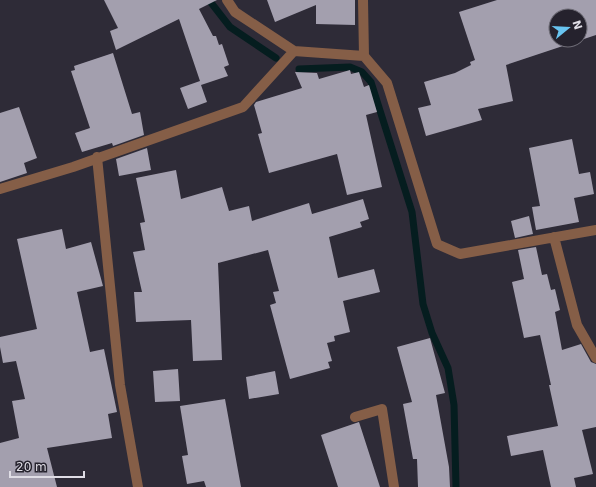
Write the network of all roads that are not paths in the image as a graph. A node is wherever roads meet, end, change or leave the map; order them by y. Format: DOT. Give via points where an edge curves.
graph roads {
  1 [pos="227,0"];
  2 [pos="363,0"];
  3 [pos="294,51"];
  4 [pos="364,56"];
  5 [pos="97,157"];
  6 [pos="0,189"];
  7 [pos="596,230"];
  8 [pos="554,237"];
  9 [pos="596,358"];
  10 [pos="355,417"];
  11 [pos="138,487"];
  12 [pos="394,487"];
  1 -- 3 [label="street" via="235,12"];
  2 -- 4 [label="street"];
  3 -- 4 [label="street"];
  3 -- 5 [label="street" via="243,107"];
  4 -- 8 [label="street" via="387,83 437,244 460,254"];
  5 -- 6 [label="street"];
  5 -- 11 [label="street" via="120,385"];
  7 -- 8 [label="street"];
  8 -- 9 [label="street" via="577,325"];
  10 -- 12 [label="street" via="382,409"];
}
